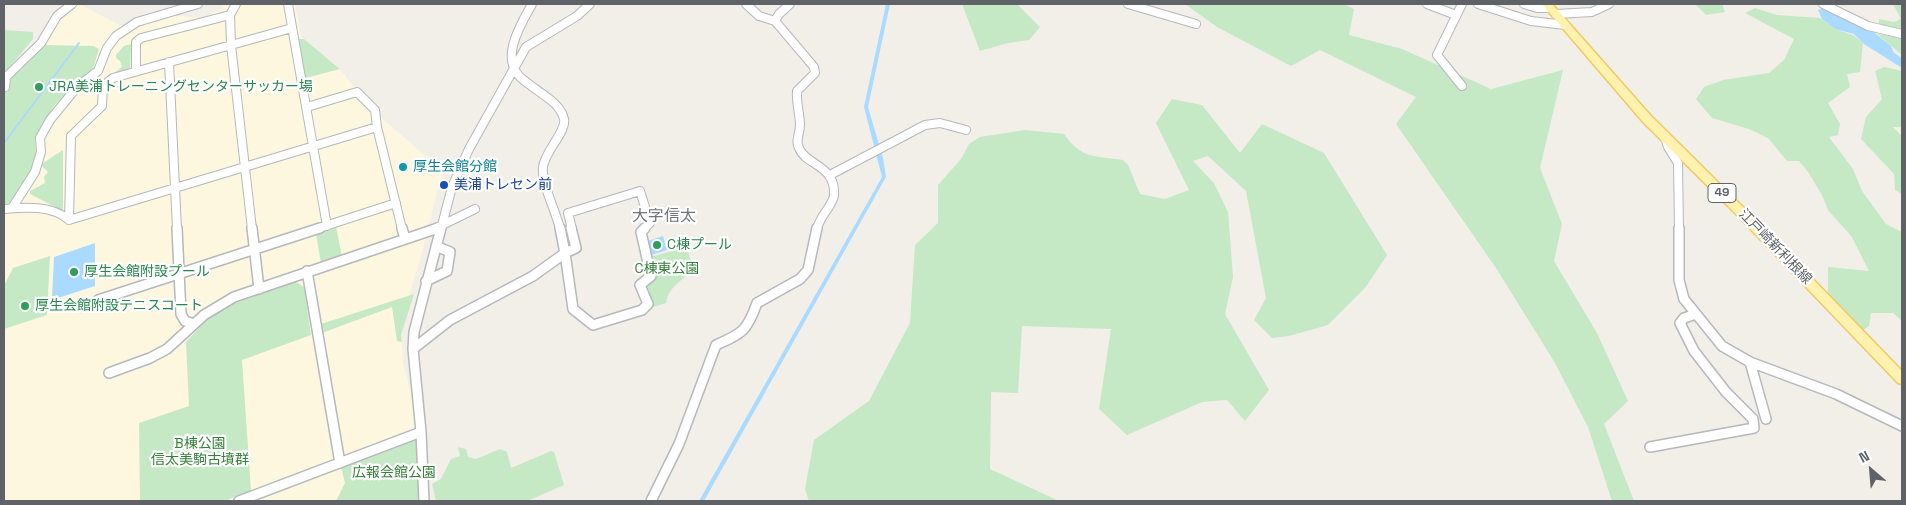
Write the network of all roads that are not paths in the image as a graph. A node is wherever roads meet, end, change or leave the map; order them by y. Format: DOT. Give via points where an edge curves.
graph roads {
  1 [pos="72,4"];
  2 [pos="198,4"];
  3 [pos="236,4"];
  4 [pos="288,4"];
  5 [pos="532,4"];
  6 [pos="590,4"];
  7 [pos="746,4"];
  8 [pos="790,4"];
  9 [pos="1128,4"];
  10 [pos="1427,4"];
  11 [pos="1462,4"];
  12 [pos="1478,4"];
  13 [pos="1524,4"];
  14 [pos="1609,4"];
  15 [pos="1823,4"];
  16 [pos="1549,7"];
  17 [pos="230,15"];
  18 [pos="1456,15"];
  19 [pos="775,21"];
  20 [pos="1196,24"];
  21 [pos="1565,25"];
  22 [pos="292,28"];
  23 [pos="1902,34"];
  24 [pos="231,45"];
  25 [pos="169,62"];
  26 [pos="513,69"];
  27 [pos="136,71"];
  28 [pos="1462,86"];
  29 [pos="5,87"];
  30 [pos="307,107"];
  31 [pos="377,127"];
  32 [pos="966,130"];
  33 [pos="1665,137"];
  34 [pos="313,146"];
  35 [pos="246,167"];
  36 [pos="830,175"];
  37 [pos="176,188"];
  38 [pos="396,203"];
  39 [pos="8,208"];
  40 [pos="554,208"];
  41 [pos="475,209"];
  42 [pos="568,213"];
  43 [pos="69,220"];
  44 [pos="327,226"];
  45 [pos="440,227"];
  46 [pos="405,239"];
  47 [pos="436,246"];
  48 [pos="255,250"];
  49 [pos="565,253"];
  50 [pos="307,271"];
  51 [pos="180,273"];
  52 [pos="426,281"];
  53 [pos="259,289"];
  54 [pos="98,300"];
  55 [pos="1696,314"];
  56 [pos="194,324"];
  57 [pos="413,349"];
  58 [pos="1750,362"];
  59 [pos="109,372"];
  60 [pos="1902,380"];
  61 [pos="1766,419"];
  62 [pos="1902,426"];
  63 [pos="421,432"];
  64 [pos="1650,447"];
  65 [pos="340,463"];
  66 [pos="239,501"];
  67 [pos="424,501"];
  68 [pos="651,501"];
  1 -- 29 [label="street" via="59,13 40,44 6,77"];
  2 -- 39 [label="street" via="137,22 116,36 107,48 98,71 77,87 50,120 40,138 41,152 35,172"];
  3 -- 17 [label="street"];
  4 -- 22 [label="street"];
  5 -- 26 [label="street" via="520,27 510,60"];
  6 -- 26 [label="street" via="577,16 534,41"];
  7 -- 19 [label="street" via="760,16"];
  8 -- 19 [label="street"];
  9 -- 20 [label="street"];
  10 -- 18 [label="street"];
  11 -- 18 [label="street"];
  12 -- 21 [label="street" via="1533,23"];
  13 -- 16 [label="street"];
  14 -- 16 [label="street" via="1592,12"];
  15 -- 23 [label="street" via="1868,26"];
  16 -- 21 [label="main road, 江戸崎新利根線 / 49"];
  17 -- 24 [label="street"];
  17 -- 27 [label="street" via="141,38 136,42"];
  18 -- 28 [label="street" via="1438,55"];
  19 -- 36 [label="street" via="814,66 815,73 797,91 800,125 797,140 799,150"];
  21 -- 33 [label="main road, 江戸崎新利根線 / 49"];
  22 -- 24 [label="street"];
  22 -- 30 [label="street"];
  24 -- 25 [label="street"];
  24 -- 35 [label="street"];
  25 -- 27 [label="street"];
  25 -- 37 [label="street"];
  26 -- 40 [label="street" via="561,109 565,120 547,151 543,170"];
  26 -- 45 [label="street" via="459,169"];
  27 -- 43 [label="street" via="113,78 103,86 102,106 71,136"];
  30 -- 31 [label="street" via="357,92 375,110"];
  30 -- 34 [label="street"];
  31 -- 34 [label="street"];
  31 -- 38 [label="street"];
  32 -- 36 [label="street" via="940,123 924,125"];
  33 -- 55 [label="street" via="1678,163 1679,280 1684,299"];
  33 -- 60 [label="main road, 江戸崎新利根線 / 49"];
  34 -- 35 [label="street"];
  34 -- 44 [label="street"];
  35 -- 37 [label="street"];
  35 -- 48 [label="street"];
  36 -- 68 [label="street" via="834,195 819,219 808,270 800,280 757,303 749,325 736,336 716,345 675,451"];
  37 -- 43 [label="street"];
  37 -- 51 [label="street"];
  38 -- 44 [label="street"];
  38 -- 46 [label="street"];
  39 -- 43 [label="street" via="33,208 65,215"];
  40 -- 42 [label="street" via="562,207"];
  40 -- 49 [label="street"];
  41 -- 45 [label="street"];
  42 -- 49 [label="street" via="576,248"];
  42 -- 49 [label="street" via="640,191 650,223 641,232 651,276 640,285 648,304 642,310 593,325 573,309"];
  44 -- 48 [label="street"];
  45 -- 46 [label="street"];
  45 -- 47 [label="street"];
  46 -- 50 [label="street"];
  47 -- 52 [label="street"];
  47 -- 52 [label="street" via="450,252 447,271"];
  48 -- 51 [label="street"];
  48 -- 53 [label="street"];
  49 -- 57 [label="street" via="533,276 450,320"];
  50 -- 53 [label="street"];
  50 -- 65 [label="street"];
  51 -- 54 [label="street"];
  51 -- 56 [label="street" via="181,314 185,321"];
  52 -- 57 [label="street"];
  53 -- 56 [label="street" via="220,304"];
  55 -- 58 [label="street" via="1722,346"];
  55 -- 64 [label="street" via="1680,323 1694,352 1752,420 1754,428"];
  56 -- 59 [label="street" via="167,349"];
  57 -- 63 [label="street"];
  58 -- 61 [label="street"];
  58 -- 62 [label="street" via="1836,394"];
  63 -- 65 [label="street"];
  63 -- 67 [label="street"];
  65 -- 66 [label="street"];
}
